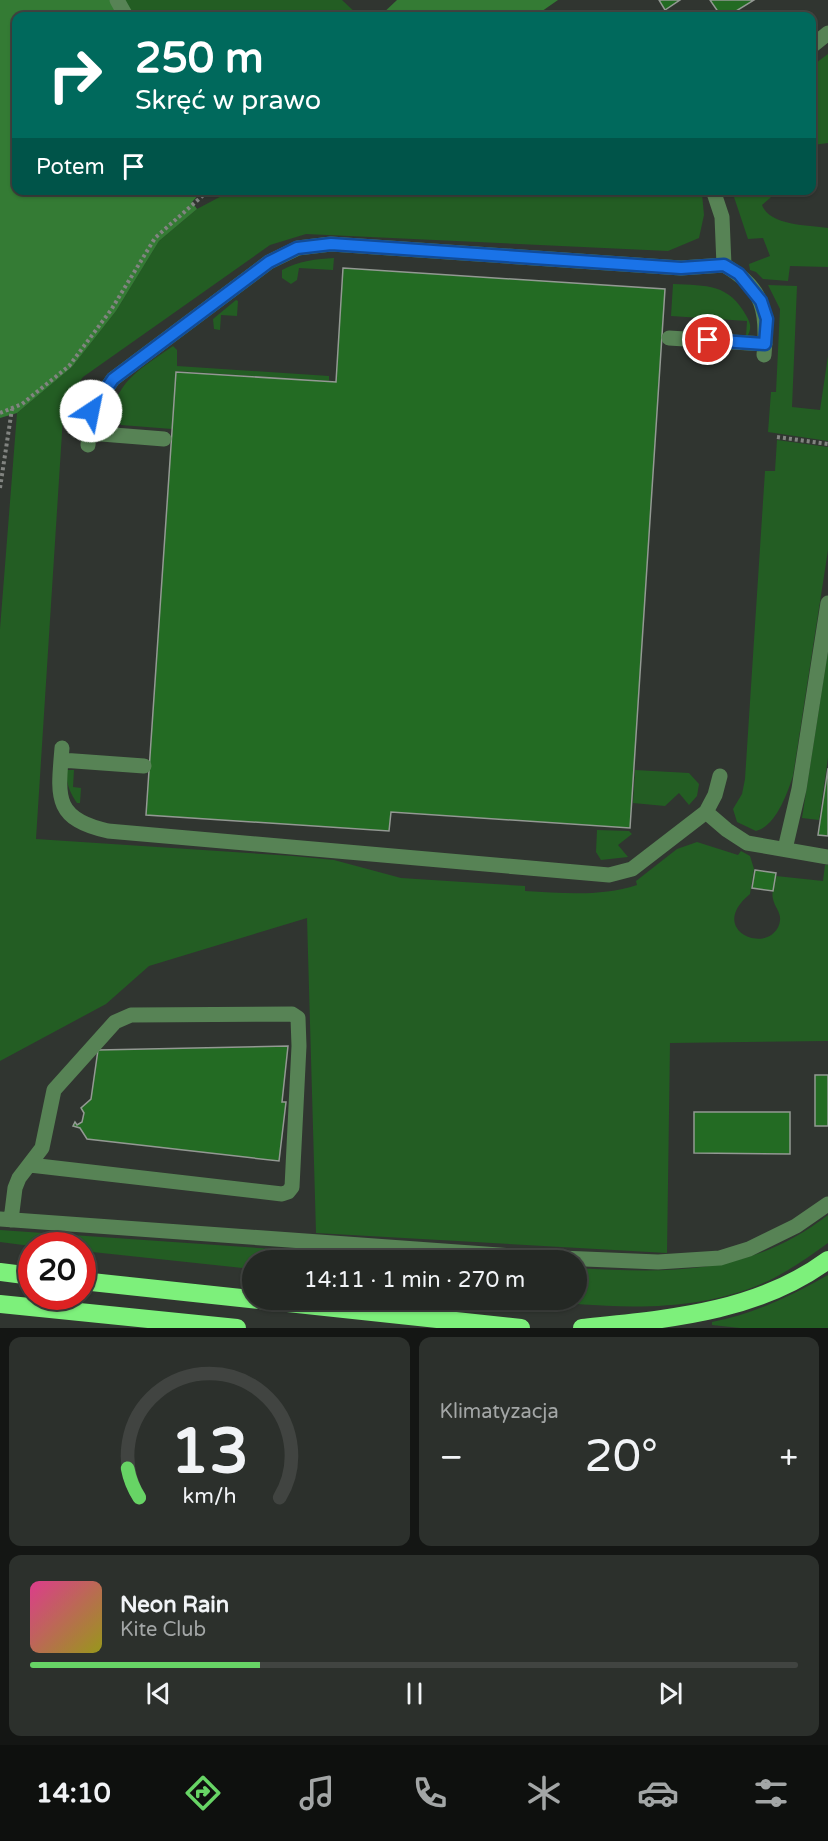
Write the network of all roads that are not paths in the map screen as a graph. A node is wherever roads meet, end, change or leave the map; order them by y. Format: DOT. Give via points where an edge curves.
graph roads {
  1 [pos="828,33"];
  2 [pos="816,43"];
  3 [pos="715,195"];
  4 [pos="724,265"];
  5 [pos="669,338"];
  6 [pos="164,439"];
  7 [pos="828,603"];
  8 [pos="144,765"];
  9 [pos="720,776"];
  10 [pos="706,812"];
  11 [pos="784,849"];
  12 [pos="828,857"];
  13 [pos="30,1165"];
  14 [pos="828,1204"];
  15 [pos="6,1220"];
  16 [pos="828,1260"];
  17 [pos="0,1272"];
  18 [pos="18,1274"];
  19 [pos="96,1282"];
  20 [pos="0,1304"];
  21 [pos="237,1328"];
  22 [pos="521,1328"];
  23 [pos="582,1328"];
  1 -- 2 [label="street"];
  3 -- 4 [label="street" via="722,217"];
  4 -- 5 [label="street" via="739,274 761,301 767,319 765,349"];
  4 -- 6 [label="street" via="681,268 331,244 297,248 269,262 113,379 91,411 89,439"];
  7 -- 11 [label="street" via="799,789"];
  8 -- 10 [label="street" via="62,754 58,791 64,806 74,819 99,829 609,875 632,869"];
  9 -- 10 [label="street"];
  10 -- 11 [label="street" via="747,843"];
  11 -- 12 [label="street"];
  13 -- 13 [label="street" via="288,1192 292,1186 297,1018 292,1014 122,1017 54,1090 42,1148"];
  13 -- 15 [label="street" via="15,1188"];
  14 -- 15 [label="street" via="796,1226 749,1249 720,1258 676,1261 512,1256"];
  16 -- 23 [label="highway" via="792,1282 726,1308 678,1318"];
  17 -- 18 [label="highway"];
  19 -- 22 [label="highway"];
  20 -- 21 [label="highway"];
}
